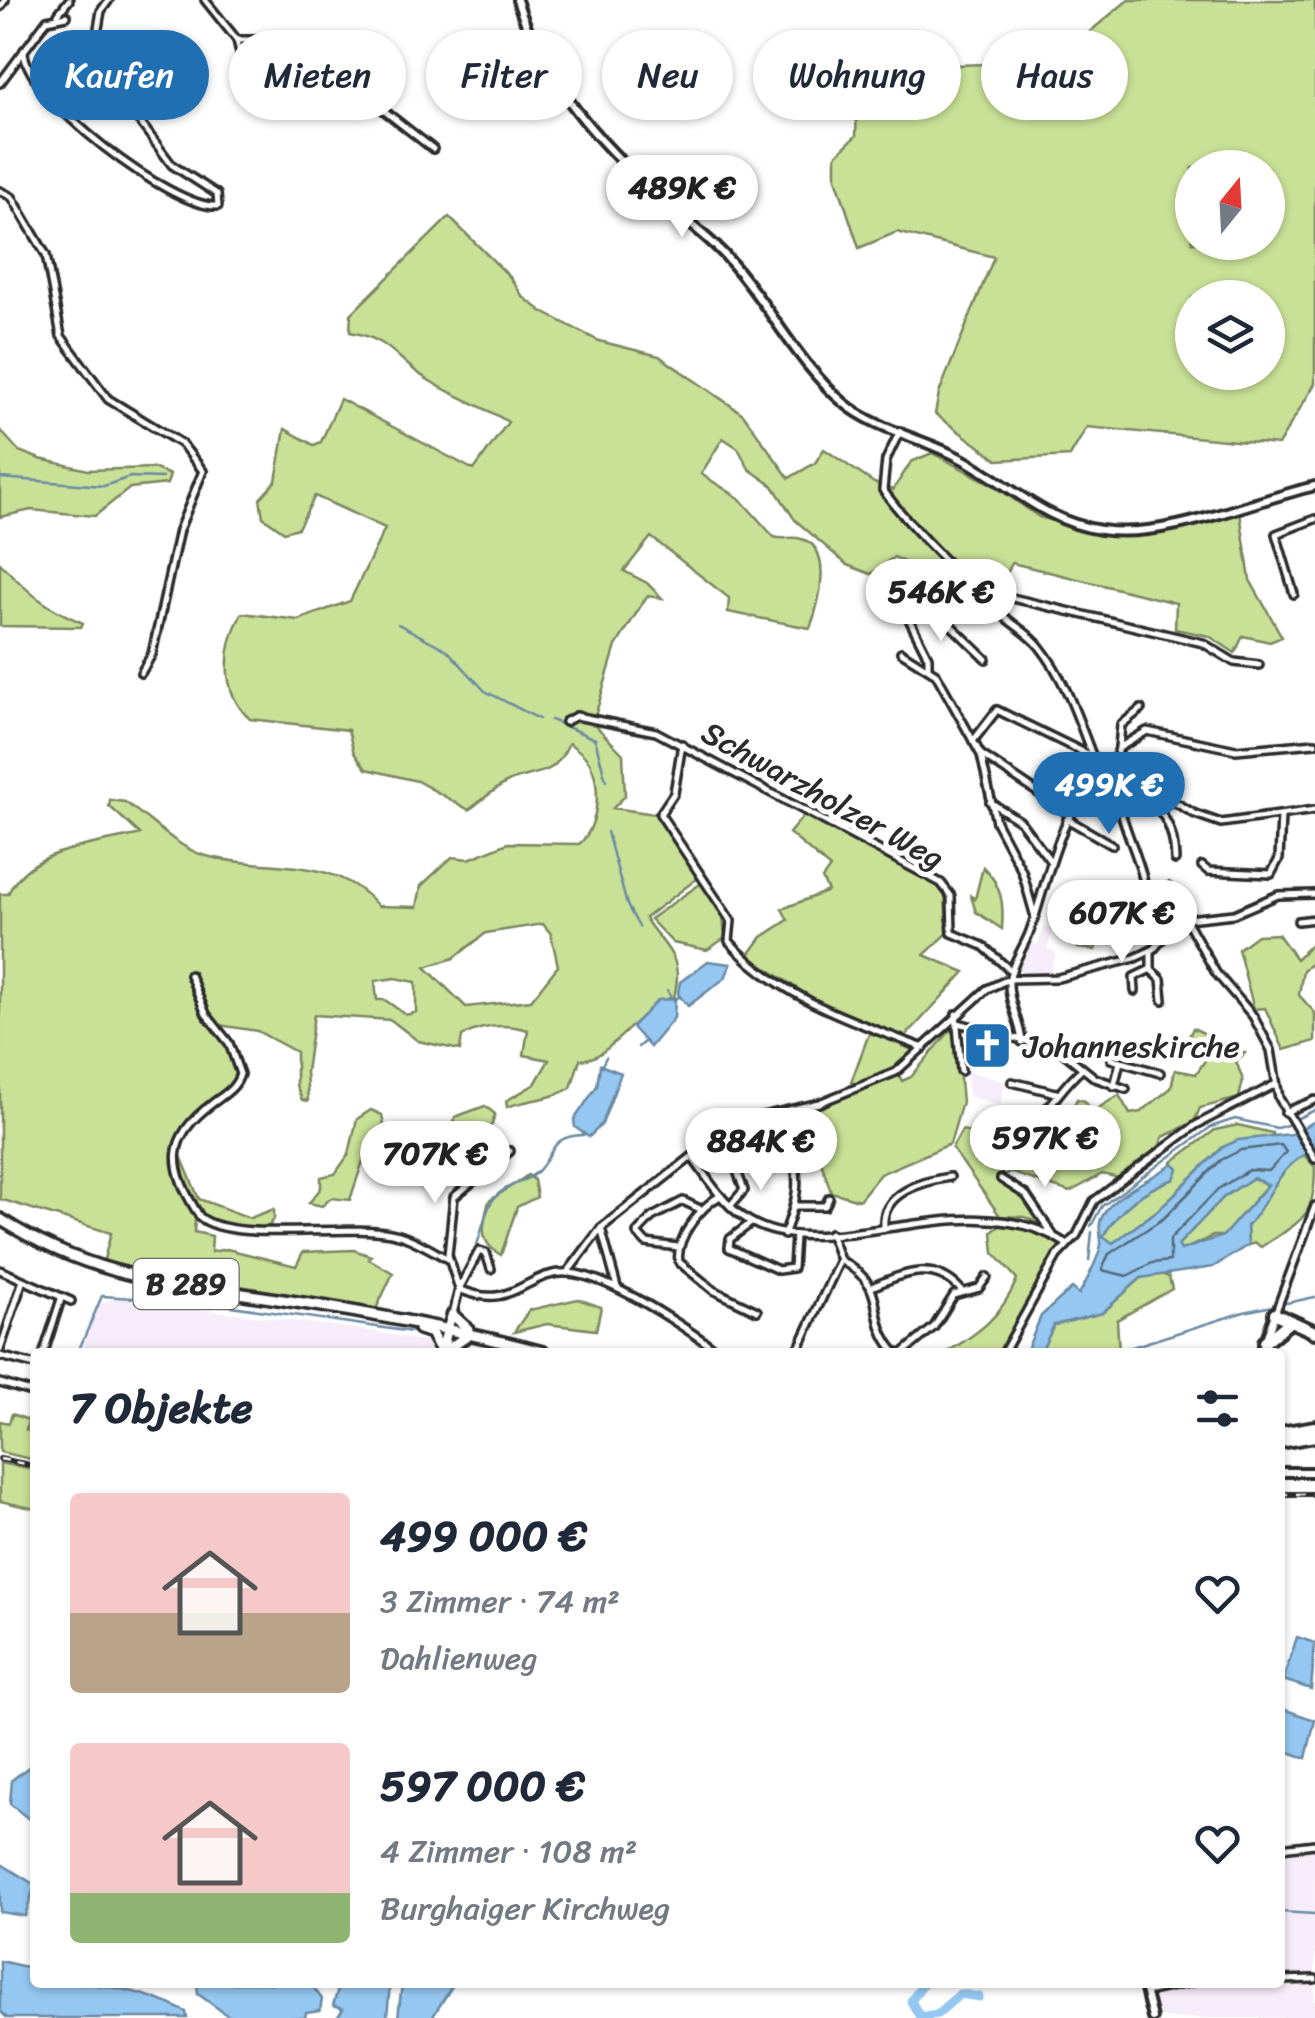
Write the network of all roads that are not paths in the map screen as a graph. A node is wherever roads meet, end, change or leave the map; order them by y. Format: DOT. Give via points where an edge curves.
graph roads {
  1 [pos="5,0"];
  2 [pos="69,0"];
  3 [pos="110,0"];
  4 [pos="204,0"];
  5 [pos="517,0"];
  6 [pos="0,7"];
  7 [pos="56,16"];
  8 [pos="67,16"];
  9 [pos="229,30"];
  10 [pos="24,50"];
  11 [pos="0,83"];
  12 [pos="396,120"];
  13 [pos="433,149"];
  14 [pos="0,191"];
  15 [pos="900,432"];
  16 [pos="1315,486"];
  17 [pos="1315,519"];
  18 [pos="1294,594"];
  19 [pos="926,603"];
  20 [pos="995,606"];
  21 [pos="972,610"];
  22 [pos="901,652"];
  23 [pos="986,659"];
  24 [pos="1234,662"];
  25 [pos="1259,665"];
  26 [pos="928,667"];
  27 [pos="1242,669"];
  28 [pos="141,673"];
  29 [pos="1141,708"];
  30 [pos="565,722"];
  31 [pos="972,742"];
  32 [pos="1315,743"];
  33 [pos="682,744"];
  34 [pos="1119,748"];
  35 [pos="981,754"];
  36 [pos="1092,756"];
  37 [pos="1102,779"];
  38 [pos="1112,780"];
  39 [pos="1116,792"];
  40 [pos="990,802"];
  41 [pos="1315,810"];
  42 [pos="1281,816"];
  43 [pos="1069,817"];
  44 [pos="1112,846"];
  45 [pos="1175,860"];
  46 [pos="1050,862"];
  47 [pos="1202,866"];
  48 [pos="1168,887"];
  49 [pos="1315,894"];
  50 [pos="1144,913"];
  51 [pos="1034,917"];
  52 [pos="1185,919"];
  53 [pos="1315,919"];
  54 [pos="1298,921"];
  55 [pos="1152,951"];
  56 [pos="1151,969"];
  57 [pos="1011,971"];
  58 [pos="190,975"];
  59 [pos="1009,979"];
  60 [pos="1135,991"];
  61 [pos="1163,1000"];
  62 [pos="956,1014"];
  63 [pos="958,1023"];
  64 [pos="1022,1042"];
  65 [pos="924,1048"];
  66 [pos="1111,1060"];
  67 [pos="1120,1062"];
  68 [pos="1082,1068"];
  69 [pos="961,1071"];
  70 [pos="1160,1072"];
  71 [pos="1012,1082"];
  72 [pos="1274,1085"];
  73 [pos="1114,1086"];
  74 [pos="1126,1089"];
  75 [pos="1056,1093"];
  76 [pos="1315,1100"];
  77 [pos="1285,1112"];
  78 [pos="995,1119"];
  79 [pos="755,1122"];
  80 [pos="785,1132"];
  81 [pos="777,1140"];
  82 [pos="510,1151"];
  83 [pos="692,1156"];
  84 [pos="1313,1156"];
  85 [pos="734,1163"];
  86 [pos="950,1177"];
  87 [pos="1001,1178"];
  88 [pos="720,1196"];
  89 [pos="829,1198"];
  90 [pos="730,1206"];
  91 [pos="795,1206"];
  92 [pos="1315,1206"];
  93 [pos="702,1210"];
  94 [pos="0,1219"];
  95 [pos="751,1222"];
  96 [pos="884,1226"];
  97 [pos="602,1228"];
  98 [pos="830,1234"];
  99 [pos="784,1235"];
  100 [pos="1053,1235"];
  101 [pos="796,1236"];
  102 [pos="1065,1243"];
  103 [pos="678,1247"];
  104 [pos="448,1260"];
  105 [pos="840,1260"];
  106 [pos="491,1269"];
  107 [pos="0,1270"];
  108 [pos="567,1273"];
  109 [pos="988,1278"];
  110 [pos="22,1283"];
  111 [pos="874,1286"];
  112 [pos="616,1287"];
  113 [pos="459,1289"];
  114 [pos="961,1290"];
  115 [pos="61,1299"];
  116 [pos="72,1302"];
  117 [pos="454,1311"];
  118 [pos="757,1311"];
  119 [pos="1276,1313"];
  120 [pos="383,1316"];
  121 [pos="1292,1325"];
  122 [pos="448,1329"];
  123 [pos="1315,1332"];
  124 [pos="474,1335"];
  125 [pos="2,1336"];
  126 [pos="1263,1347"];
  127 [pos="45,1348"];
  128 [pos="440,1348"];
  129 [pos="443,1348"];
  130 [pos="450,1348"];
  131 [pos="528,1348"];
  132 [pos="713,1348"];
  133 [pos="800,1348"];
  134 [pos="893,1348"];
  135 [pos="909,1348"];
  136 [pos="1006,1348"];
  137 [pos="0,1353"];
  138 [pos="30,1362"];
  139 [pos="0,1383"];
  140 [pos="30,1392"];
  141 [pos="1315,1423"];
  142 [pos="1285,1432"];
  143 [pos="1315,1436"];
  144 [pos="1285,1441"];
  145 [pos="1285,1472"];
  146 [pos="1315,1472"];
  147 [pos="1315,1844"];
  148 [pos="1285,1847"];
  149 [pos="1315,1979"];
  150 [pos="1285,1980"];
  151 [pos="1145,1988"];
  152 [pos="1165,1988"];
  153 [pos="1146,1992"];
  154 [pos="1152,2018"];
  1 -- 6 [label="street"];
  2 -- 7 [label="street"];
  3 -- 10 [label="street" via="97,28 102,65 181,174 217,194 218,206 187,201 138,174 61,106 28,70"];
  4 -- 9 [label="street"];
  5 -- 15 [label="street" via="538,57 579,113 731,262 789,346 846,405"];
  7 -- 8 [label="street"];
  7 -- 10 [label="street"];
  10 -- 11 [label="street"];
  12 -- 13 [label="street"];
  14 -- 28 [label="street" via="12,197 46,255 61,336 108,399 182,444 203,471"];
  15 -- 16 [label="street" via="960,458 1041,512 1099,530 1197,520"];
  15 -- 20 [label="street" via="886,460 883,490 913,531"];
  17 -- 18 [label="street" via="1276,534"];
  19 -- 21 [label="street" via="907,583 932,580"];
  19 -- 23 [label="street"];
  19 -- 26 [label="street" via="910,621"];
  20 -- 24 [label="street" via="1008,597 1203,643"];
  20 -- 36 [label="street" via="1048,658"];
  22 -- 26 [label="street"];
  24 -- 25 [label="street"];
  24 -- 27 [label="street"];
  26 -- 31 [label="street"];
  29 -- 34 [label="street" via="1121,726"];
  30 -- 33 [label="street, Schwarzholzer Weg" via="576,716 625,724"];
  31 -- 35 [label="street"];
  31 -- 36 [label="street" via="997,710"];
  32 -- 34 [label="street" via="1236,750 1147,731"];
  33 -- 57 [label="street, Schwarzholzer Weg" via="941,884 951,896 952,933 982,946"];
  33 -- 65 [label="street" via="674,793 660,814 731,921 729,941 824,1010"];
  34 -- 38 [label="street"];
  35 -- 40 [label="street"];
  35 -- 43 [label="street"];
  36 -- 37 [label="street"];
  37 -- 38 [label="street"];
  37 -- 43 [label="street"];
  38 -- 39 [label="street"];
  38 -- 42 [label="street" via="1150,788 1208,820"];
  39 -- 45 [label="street" via="1155,803"];
  39 -- 50 [label="street"];
  40 -- 46 [label="street" via="1020,821"];
  40 -- 51 [label="street" via="1022,871"];
  41 -- 42 [label="street"];
  42 -- 47 [label="street" via="1279,859 1271,874"];
  43 -- 44 [label="street"];
  43 -- 46 [label="street"];
  46 -- 51 [label="street"];
  48 -- 52 [label="street"];
  49 -- 52 [label="street" via="1278,895 1234,914"];
  51 -- 57 [label="street"];
  52 -- 55 [label="street"];
  52 -- 72 [label="street" via="1224,987 1253,1016 1271,1050"];
  53 -- 54 [label="street"];
  55 -- 56 [label="street"];
  55 -- 59 [label="street" via="1058,978"];
  56 -- 60 [label="street" via="1134,977"];
  56 -- 61 [label="street" via="1161,978"];
  57 -- 59 [label="street"];
  58 -- 104 [label="street" via="240,1074 177,1141 174,1154 200,1217 244,1230 398,1234"];
  59 -- 62 [label="street"];
  59 -- 64 [label="street"];
  62 -- 63 [label="street"];
  62 -- 65 [label="street"];
  63 -- 64 [label="street"];
  63 -- 69 [label="street"];
  64 -- 68 [label="street" via="1060,1050"];
  65 -- 83 [label="street" via="902,1068 843,1094 736,1122"];
  66 -- 67 [label="street"];
  67 -- 70 [label="street"];
  67 -- 73 [label="street"];
  68 -- 73 [label="street"];
  68 -- 75 [label="street"];
  71 -- 75 [label="street"];
  72 -- 77 [label="street"];
  72 -- 102 [label="street" via="1196,1125 1099,1197"];
  73 -- 74 [label="street"];
  75 -- 78 [label="street" via="1036,1119"];
  76 -- 77 [label="street"];
  77 -- 84 [label="street"];
  79 -- 81 [label="street"];
  80 -- 81 [label="street"];
  81 -- 91 [label="street" via="794,1166"];
  82 -- 104 [label="street" via="454,1197"];
  83 -- 88 [label="street"];
  83 -- 97 [label="street"];
  85 -- 90 [label="street" via="744,1190"];
  86 -- 96 [label="street" via="895,1196 885,1208"];
  87 -- 100 [label="street" via="1026,1195"];
  88 -- 90 [label="street"];
  88 -- 93 [label="street"];
  89 -- 91 [label="street" via="825,1206"];
  90 -- 95 [label="street"];
  91 -- 99 [label="street"];
  92 -- 119 [label="street"];
  93 -- 103 [label="street"];
  93 -- 103 [label="street" via="683,1201 652,1217 637,1234 651,1244"];
  94 -- 120 [label="main road, B 289" via="72,1260 116,1274"];
  95 -- 99 [label="street"];
  95 -- 101 [label="street" via="728,1248 778,1270 793,1268"];
  96 -- 98 [label="street"];
  96 -- 100 [label="street" via="1019,1221"];
  97 -- 108 [label="street"];
  97 -- 112 [label="street"];
  98 -- 101 [label="street"];
  98 -- 105 [label="street"];
  99 -- 101 [label="street"];
  100 -- 102 [label="street"];
  102 -- 136 [label="street"];
  103 -- 118 [label="street" via="679,1262 694,1277"];
  104 -- 113 [label="street"];
  105 -- 111 [label="street"];
  105 -- 133 [label="street"];
  106 -- 113 [label="street" via="479,1251"];
  107 -- 110 [label="street"];
  108 -- 112 [label="street"];
  108 -- 113 [label="street" via="492,1299"];
  109 -- 114 [label="street" via="971,1292"];
  110 -- 115 [label="street"];
  110 -- 125 [label="street"];
  111 -- 114 [label="street" via="934,1270"];
  111 -- 134 [label="street" via="880,1326"];
  112 -- 132 [label="street"];
  113 -- 117 [label="street"];
  114 -- 135 [label="street"];
  115 -- 116 [label="street"];
  115 -- 127 [label="street"];
  117 -- 122 [label="street"];
  117 -- 124 [label="main road"];
  119 -- 121 [label="highway"];
  119 -- 126 [label="street"];
  120 -- 122 [label="main road, B 289"];
  120 -- 128 [label="main road" via="431,1333"];
  121 -- 123 [label="highway"];
  121 -- 126 [label="highway"];
  122 -- 124 [label="main road, B 289"];
  122 -- 129 [label="street"];
  124 -- 130 [label="main road"];
  124 -- 131 [label="main road, B 289"];
  125 -- 137 [label="street"];
  137 -- 138 [label="street"];
  139 -- 140 [label="street"];
  141 -- 142 [label="highway"];
  143 -- 144 [label="highway"];
  145 -- 146 [label="street"];
  147 -- 148 [label="street"];
  149 -- 150 [label="street"];
  151 -- 153 [label="street"];
  152 -- 153 [label="street"];
  153 -- 154 [label="street"];
}
